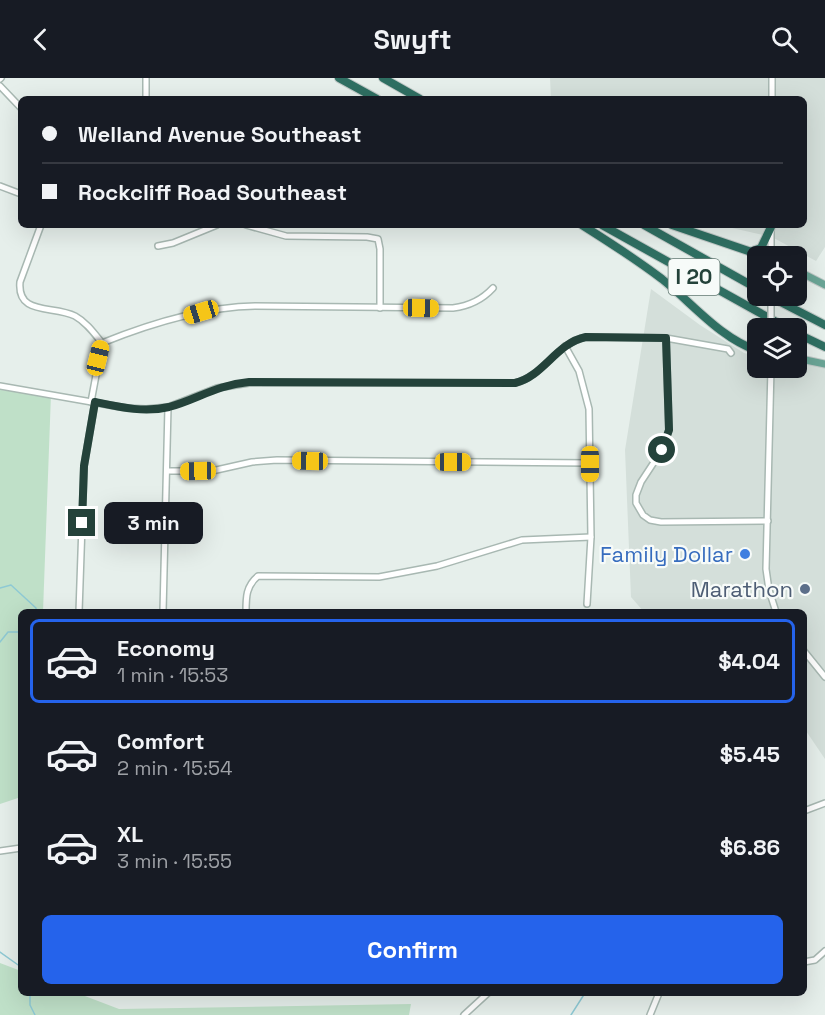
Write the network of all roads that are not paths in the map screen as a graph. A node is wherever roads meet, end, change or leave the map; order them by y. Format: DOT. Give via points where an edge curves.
graph roads {
  1 [pos="146,78"];
  2 [pos="339,78"];
  3 [pos="383,78"];
  4 [pos="772,78"];
  5 [pos="0,86"];
  6 [pos="146,96"];
  7 [pos="372,96"];
  8 [pos="416,96"];
  9 [pos="771,96"];
  10 [pos="18,105"];
  11 [pos="0,186"];
  12 [pos="18,193"];
  13 [pos="39,228"];
  14 [pos="210,228"];
  15 [pos="257,228"];
  16 [pos="586,228"];
  17 [pos="607,228"];
  18 [pos="649,228"];
  19 [pos="681,228"];
  20 [pos="770,228"];
  21 [pos="771,228"];
  22 [pos="158,246"];
  23 [pos="761,246"];
  24 [pos="771,246"];
  25 [pos="747,251"];
  26 [pos="807,276"];
  27 [pos="747,283"];
  28 [pos="825,285"];
  29 [pos="493,288"];
  30 [pos="789,306"];
  31 [pos="380,308"];
  32 [pos="769,318"];
  33 [pos="825,325"];
  34 [pos="666,338"];
  35 [pos="807,338"];
  36 [pos="102,343"];
  37 [pos="565,346"];
  38 [pos="747,347"];
  39 [pos="825,347"];
  40 [pos="731,352"];
  41 [pos="807,360"];
  42 [pos="825,364"];
  43 [pos="771,378"];
  44 [pos="0,386"];
  45 [pos="93,402"];
  46 [pos="168,407"];
  47 [pos="590,464"];
  48 [pos="168,471"];
  49 [pos="768,521"];
  50 [pos="591,537"];
  51 [pos="587,604"];
  52 [pos="80,609"];
  53 [pos="163,609"];
  54 [pos="246,609"];
  55 [pos="775,609"];
  56 [pos="807,660"];
  57 [pos="825,677"];
  58 [pos="825,803"];
  59 [pos="807,811"];
  60 [pos="18,848"];
  61 [pos="0,850"];
  62 [pos="825,951"];
  63 [pos="807,961"];
  64 [pos="484,996"];
  65 [pos="658,996"];
  66 [pos="464,1015"];
  67 [pos="650,1015"];
  1 -- 6 [label="street"];
  2 -- 7 [label="highway"];
  3 -- 8 [label="highway"];
  4 -- 9 [label="street"];
  5 -- 10 [label="street"];
  11 -- 12 [label="street"];
  13 -- 36 [label="street" via="20,282 22,299 76,317"];
  14 -- 22 [label="street"];
  15 -- 31 [label="street" via="286,236 380,238"];
  16 -- 38 [label="highway" via="663,280 726,334"];
  17 -- 32 [label="highway, I 20"];
  18 -- 27 [label="highway, I 20"];
  19 -- 25 [label="highway"];
  20 -- 23 [label="highway"];
  21 -- 24 [label="street"];
  26 -- 28 [label="main road"];
  29 -- 31 [label="street" via="485,297 462,307"];
  30 -- 33 [label="highway"];
  31 -- 36 [label="street" via="224,308"];
  34 -- 37 [label="street" via="586,337"];
  34 -- 40 [label="street"];
  34 -- 49 [label="street" via="669,430 662,450 636,492 639,509 651,520 661,522"];
  35 -- 39 [label="highway"];
  36 -- 45 [label="street"];
  37 -- 46 [label="street" via="531,377 515,383 249,382 217,388"];
  37 -- 47 [label="street" via="588,399"];
  41 -- 42 [label="main road"];
  43 -- 49 [label="street"];
  44 -- 45 [label="street"];
  45 -- 46 [label="street" via="136,409"];
  45 -- 52 [label="street" via="84,466"];
  46 -- 48 [label="street"];
  47 -- 48 [label="street" via="277,460 212,471"];
  47 -- 50 [label="street"];
  48 -- 53 [label="street"];
  49 -- 55 [label="street" via="767,576"];
  50 -- 51 [label="street"];
  50 -- 54 [label="street" via="522,540 437,566 379,577 258,576 248,589"];
  56 -- 57 [label="street"];
  58 -- 59 [label="street"];
  60 -- 61 [label="street"];
  62 -- 63 [label="street"];
  64 -- 66 [label="street"];
  65 -- 67 [label="street"];
}
